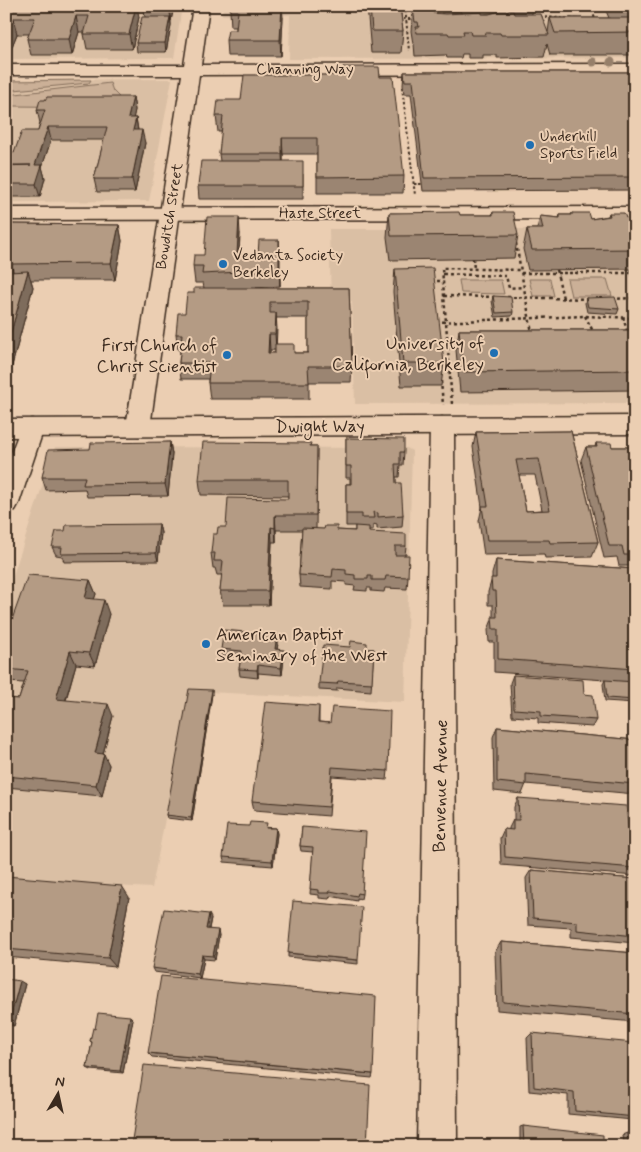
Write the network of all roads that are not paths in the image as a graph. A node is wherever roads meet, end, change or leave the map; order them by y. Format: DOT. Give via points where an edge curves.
graph roads {
  1 [pos="201,6"];
  2 [pos="191,69"];
  3 [pos="635,69"];
  4 [pos="6,70"];
  5 [pos="635,213"];
  6 [pos="6,214"];
  7 [pos="170,214"];
  8 [pos="446,413"];
  9 [pos="635,425"];
  10 [pos="138,427"];
  11 [pos="6,428"];
  12 [pos="32,428"];
  13 [pos="6,503"];
  14 [pos="437,1146"];
  1 -- 2 [label="street, Bowditch Street"];
  2 -- 3 [label="street, Channing Way"];
  2 -- 4 [label="street, Channing Way"];
  2 -- 7 [label="street, Bowditch Street"];
  5 -- 7 [label="street, Haste Street"];
  6 -- 7 [label="street, Haste Street"];
  7 -- 10 [label="street, Bowditch Street"];
  8 -- 9 [label="street, Dwight Way"];
  8 -- 10 [label="street, Dwight Way"];
  8 -- 14 [label="street, Benvenue Avenue"];
  10 -- 12 [label="street, Dwight Way"];
  11 -- 12 [label="street, Dwight Way"];
  12 -- 13 [label="street"];
}
